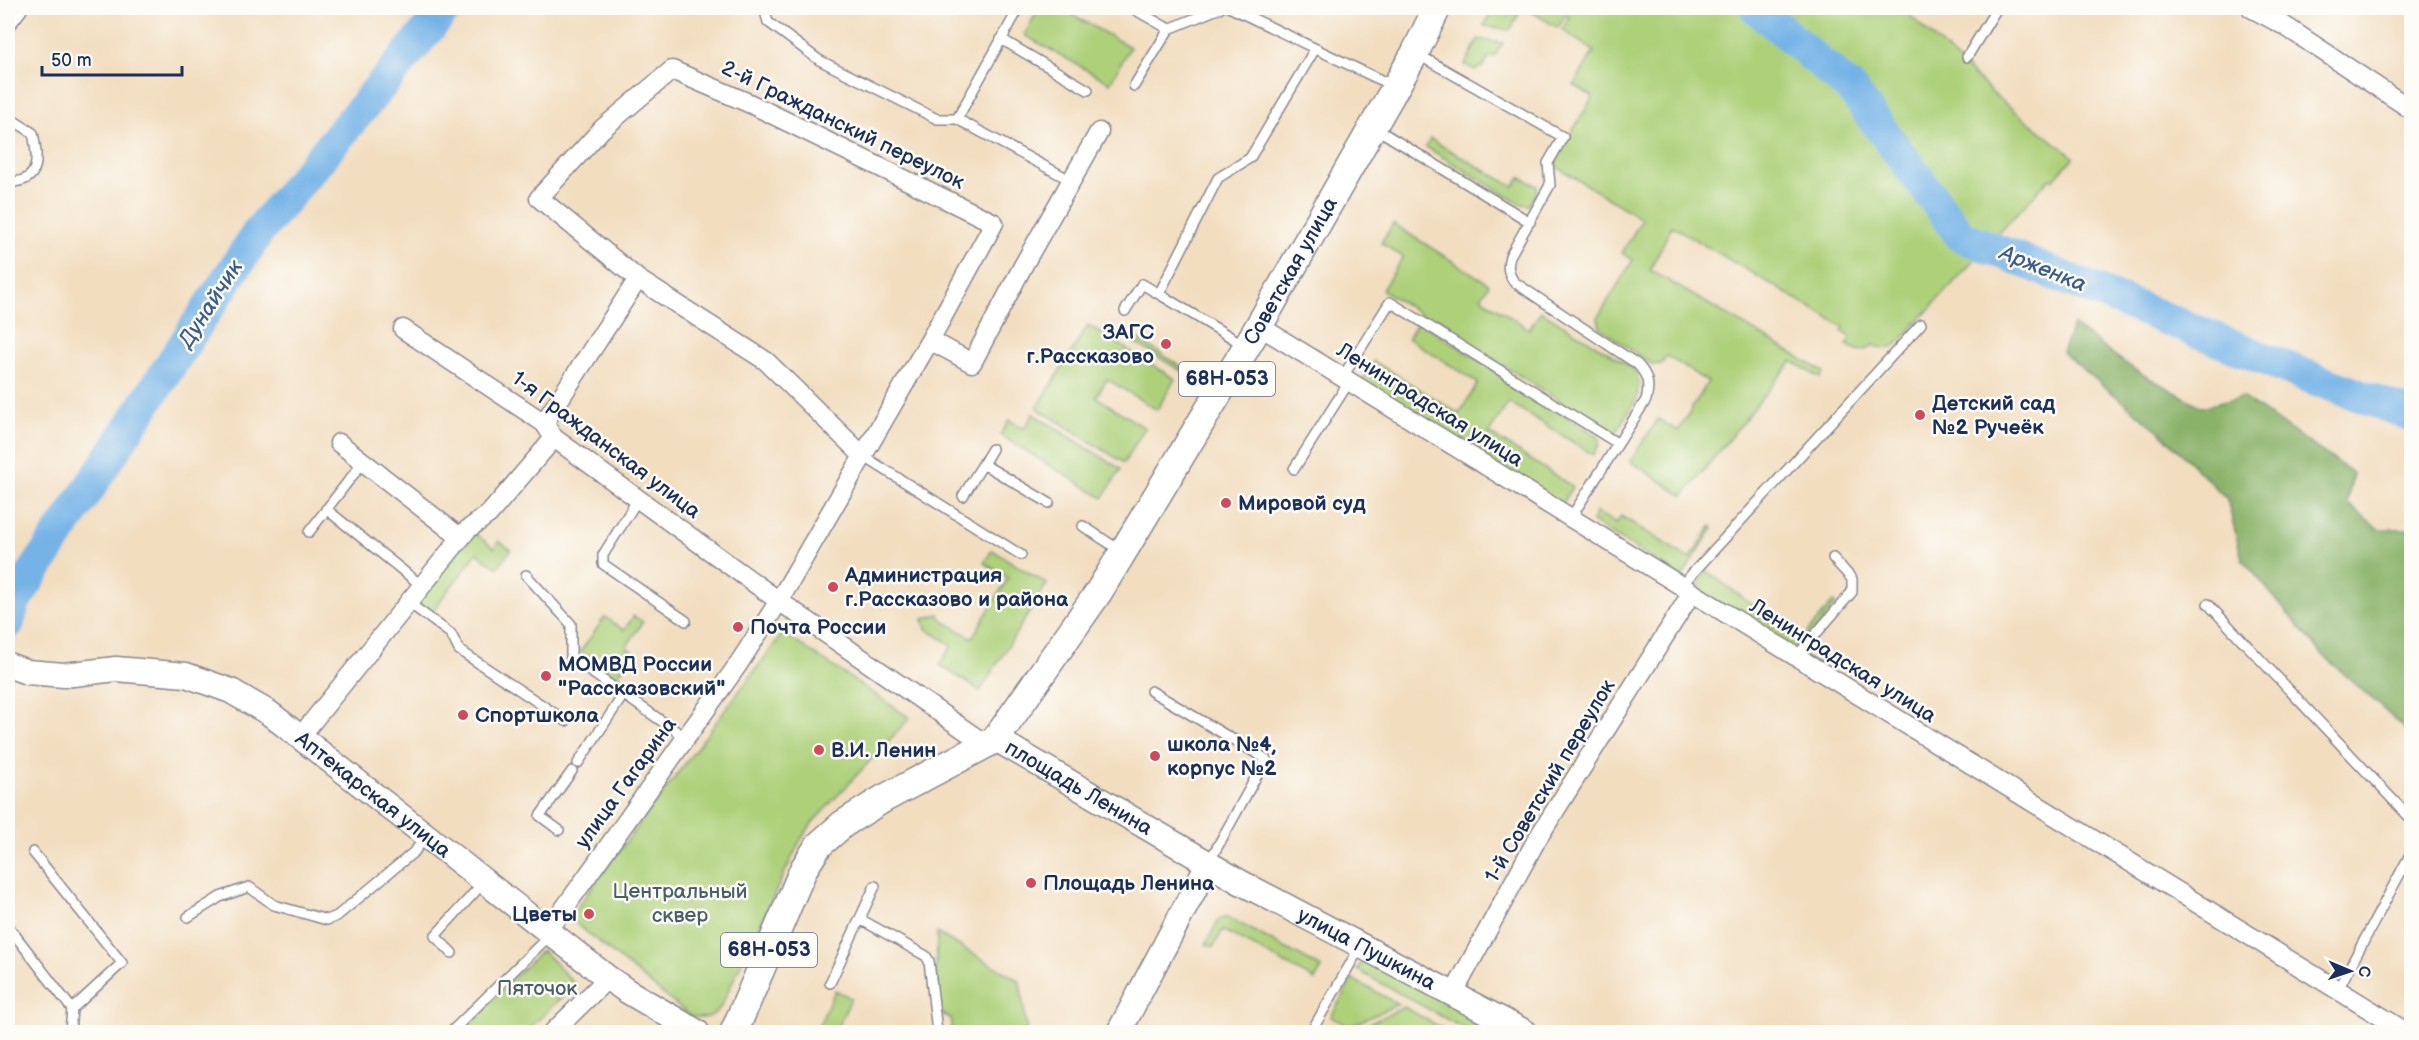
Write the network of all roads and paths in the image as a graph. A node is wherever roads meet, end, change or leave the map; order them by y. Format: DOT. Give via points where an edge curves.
graph roads {
  1 [pos="18,8"];
  2 [pos="764,8"];
  3 [pos="1019,8"];
  4 [pos="1132,8"];
  5 [pos="1220,8"];
  6 [pos="1230,8"];
  7 [pos="1437,8"];
  8 [pos="1996,8"];
  9 [pos="2251,8"];
  10 [pos="8,21"];
  11 [pos="1169,29"];
  12 [pos="1001,39"];
  13 [pos="1315,49"];
  14 [pos="1415,53"];
  15 [pos="1967,57"];
  16 [pos="1134,86"];
  17 [pos="1396,87"];
  18 [pos="1088,90"];
  19 [pos="2412,110"];
  20 [pos="8,117"];
  21 [pos="957,119"];
  22 [pos="1373,127"];
  23 [pos="1099,132"];
  24 [pos="1072,181"];
  25 [pos="8,182"];
  26 [pos="1530,222"];
  27 [pos="994,223"];
  28 [pos="638,279"];
  29 [pos="1159,294"];
  30 [pos="1125,311"];
  31 [pos="1921,324"];
  32 [pos="403,329"];
  33 [pos="1253,336"];
  34 [pos="930,340"];
  35 [pos="1346,380"];
  36 [pos="549,430"];
  37 [pos="339,443"];
  38 [pos="1617,443"];
  39 [pos="992,449"];
  40 [pos="863,456"];
  41 [pos="363,462"];
  42 [pos="982,464"];
  43 [pos="1294,469"];
  44 [pos="963,496"];
  45 [pos="638,499"];
  46 [pos="1049,503"];
  47 [pos="326,509"];
  48 [pos="1570,519"];
  49 [pos="1083,526"];
  50 [pos="309,532"];
  51 [pos="461,538"];
  52 [pos="1124,552"];
  53 [pos="1021,555"];
  54 [pos="1833,558"];
  55 [pos="526,575"];
  56 [pos="422,586"];
  57 [pos="1685,591"];
  58 [pos="779,601"];
  59 [pos="409,603"];
  60 [pos="2208,604"];
  61 [pos="686,621"];
  62 [pos="1058,651"];
  63 [pos="1795,658"];
  64 [pos="17,669"];
  65 [pos="1151,691"];
  66 [pos="624,694"];
  67 [pos="1024,699"];
  68 [pos="566,721"];
  69 [pos="300,737"];
  70 [pos="686,738"];
  71 [pos="990,742"];
  72 [pos="578,762"];
  73 [pos="572,771"];
  74 [pos="2412,820"];
  75 [pos="559,830"];
  76 [pos="426,835"];
  77 [pos="2412,851"];
  78 [pos="33,852"];
  79 [pos="1208,864"];
  80 [pos="484,881"];
  81 [pos="875,886"];
  82 [pos="188,917"];
  83 [pos="860,919"];
  84 [pos="8,926"];
  85 [pos="550,932"];
  86 [pos="1360,946"];
  87 [pos="452,953"];
  88 [pos="608,978"];
  89 [pos="830,982"];
  90 [pos="2337,991"];
  91 [pos="1453,994"];
  92 [pos="72,1009"];
  93 [pos="453,1030"];
  94 [pos="70,1032"];
  95 [pos="553,1032"];
  96 [pos="697,1032"];
  97 [pos="734,1032"];
  98 [pos="937,1032"];
  99 [pos="1119,1032"];
  100 [pos="1311,1032"];
  101 [pos="1525,1032"];
  102 [pos="2406,1032"];
  1 -- 10 [label="street"];
  2 -- 21 [label="lane" via="768,22 819,60 937,119"];
  3 -- 12 [label="lane"];
  4 -- 11 [label="lane"];
  5 -- 11 [label="lane"];
  6 -- 13 [label="lane"];
  7 -- 14 [label="main road, Советская улица / 68Н-053"];
  8 -- 15 [label="lane"];
  9 -- 19 [label="street"];
  11 -- 16 [label="lane"];
  12 -- 18 [label="lane"];
  12 -- 21 [label="lane"];
  13 -- 17 [label="lane"];
  13 -- 29 [label="lane" via="1250,158 1218,178"];
  14 -- 17 [label="main road, Советская улица / 68Н-053"];
  14 -- 26 [label="lane" via="1563,137 1548,163 1550,185"];
  17 -- 22 [label="main road, Советская улица / 68Н-053"];
  20 -- 25 [label="lane" via="33,133 38,157 34,171 18,183"];
  21 -- 24 [label="lane"];
  22 -- 26 [label="lane"];
  22 -- 33 [label="main road, Советская улица / 68Н-053"];
  23 -- 24 [label="street"];
  24 -- 34 [label="street" via="972,363"];
  26 -- 38 [label="lane" via="1507,265 1514,282 1637,364 1648,380 1646,400"];
  27 -- 28 [label="street, 2-й Гражданский переулок" via="751,104 672,70 602,129 539,198"];
  27 -- 34 [label="street, улица Гагарина"];
  28 -- 36 [label="street"];
  28 -- 40 [label="street" via="766,361"];
  29 -- 30 [label="lane" via="1142,284"];
  29 -- 33 [label="lane"];
  31 -- 57 [label="lane"];
  32 -- 36 [label="street, 1-я Гражданская улица"];
  33 -- 35 [label="street, Ленинградская улица"];
  33 -- 52 [label="main road, Советская улица / 68Н-053"];
  34 -- 40 [label="street, улица Гагарина"];
  35 -- 38 [label="lane" via="1390,302"];
  35 -- 43 [label="lane"];
  35 -- 48 [label="street, Ленинградская улица"];
  36 -- 45 [label="street, 1-я Гражданская улица"];
  36 -- 51 [label="street" via="489,514"];
  37 -- 41 [label="street"];
  38 -- 48 [label="lane"];
  39 -- 42 [label="lane"];
  40 -- 53 [label="lane"];
  40 -- 58 [label="street, улица Гагарина"];
  41 -- 47 [label="lane"];
  41 -- 51 [label="street"];
  42 -- 44 [label="lane"];
  42 -- 46 [label="lane"];
  45 -- 58 [label="street, 1-я Гражданская улица"];
  45 -- 61 [label="lane" via="603,555 603,564"];
  47 -- 50 [label="lane"];
  47 -- 56 [label="lane"];
  48 -- 57 [label="street, Ленинградская улица"];
  49 -- 52 [label="lane"];
  51 -- 56 [label="street"];
  52 -- 67 [label="main road, Советская улица / 68Н-053"];
  54 -- 63 [label="lane" via="1852,579 1851,592"];
  55 -- 66 [label="lane" via="571,624 571,658"];
  56 -- 59 [label="street"];
  57 -- 63 [label="street, Ленинградская улица"];
  57 -- 91 [label="street, 1-й Советский переулок" via="1536,841"];
  58 -- 70 [label="street, улица Гагарина"];
  58 -- 71 [label="street, 1-я Гражданская улица"];
  59 -- 68 [label="lane" via="451,633 459,650"];
  59 -- 69 [label="street"];
  60 -- 74 [label="lane"];
  62 -- 67 [label="main road, Советская улица / 68Н-053"];
  63 -- 90 [label="street, Ленинградская улица"];
  64 -- 69 [label="street, Аптекарская улица" via="64,675 116,669 186,675 231,691"];
  65 -- 79 [label="lane" via="1266,759"];
  66 -- 70 [label="lane"];
  66 -- 72 [label="lane"];
  67 -- 71 [label="main road, Советская улица / 68Н-053"];
  69 -- 76 [label="street, Аптекарская улица"];
  70 -- 85 [label="street, улица Гагарина" via="595,855"];
  71 -- 79 [label="street, площадь Ленина"];
  71 -- 97 [label="main road, площадь Ленина / 68Н-053" via="883,799 843,824 819,845 804,868"];
  73 -- 75 [label="lane" via="540,816"];
  76 -- 80 [label="street, Аптекарская улица"];
  76 -- 82 [label="lane" via="406,858 337,916 327,920 274,905 249,887 220,897"];
  77 -- 90 [label="lane"];
  78 -- 92 [label="lane" via="122,963"];
  79 -- 86 [label="street, улица Пушкина"];
  79 -- 99 [label="street"];
  80 -- 85 [label="street, Аптекарская улица"];
  80 -- 87 [label="lane" via="435,936"];
  81 -- 83 [label="lane"];
  83 -- 89 [label="lane"];
  83 -- 98 [label="lane" via="926,956"];
  84 -- 92 [label="lane"];
  85 -- 88 [label="street, Аптекарская улица"];
  85 -- 93 [label="lane"];
  86 -- 91 [label="street, улица Пушкина"];
  86 -- 100 [label="lane"];
  88 -- 95 [label="street"];
  88 -- 96 [label="street, Аптекарская улица"];
  90 -- 102 [label="street, Ленинградская улица"];
  91 -- 101 [label="street, улица Пушкина"];
  92 -- 94 [label="lane"];
}
